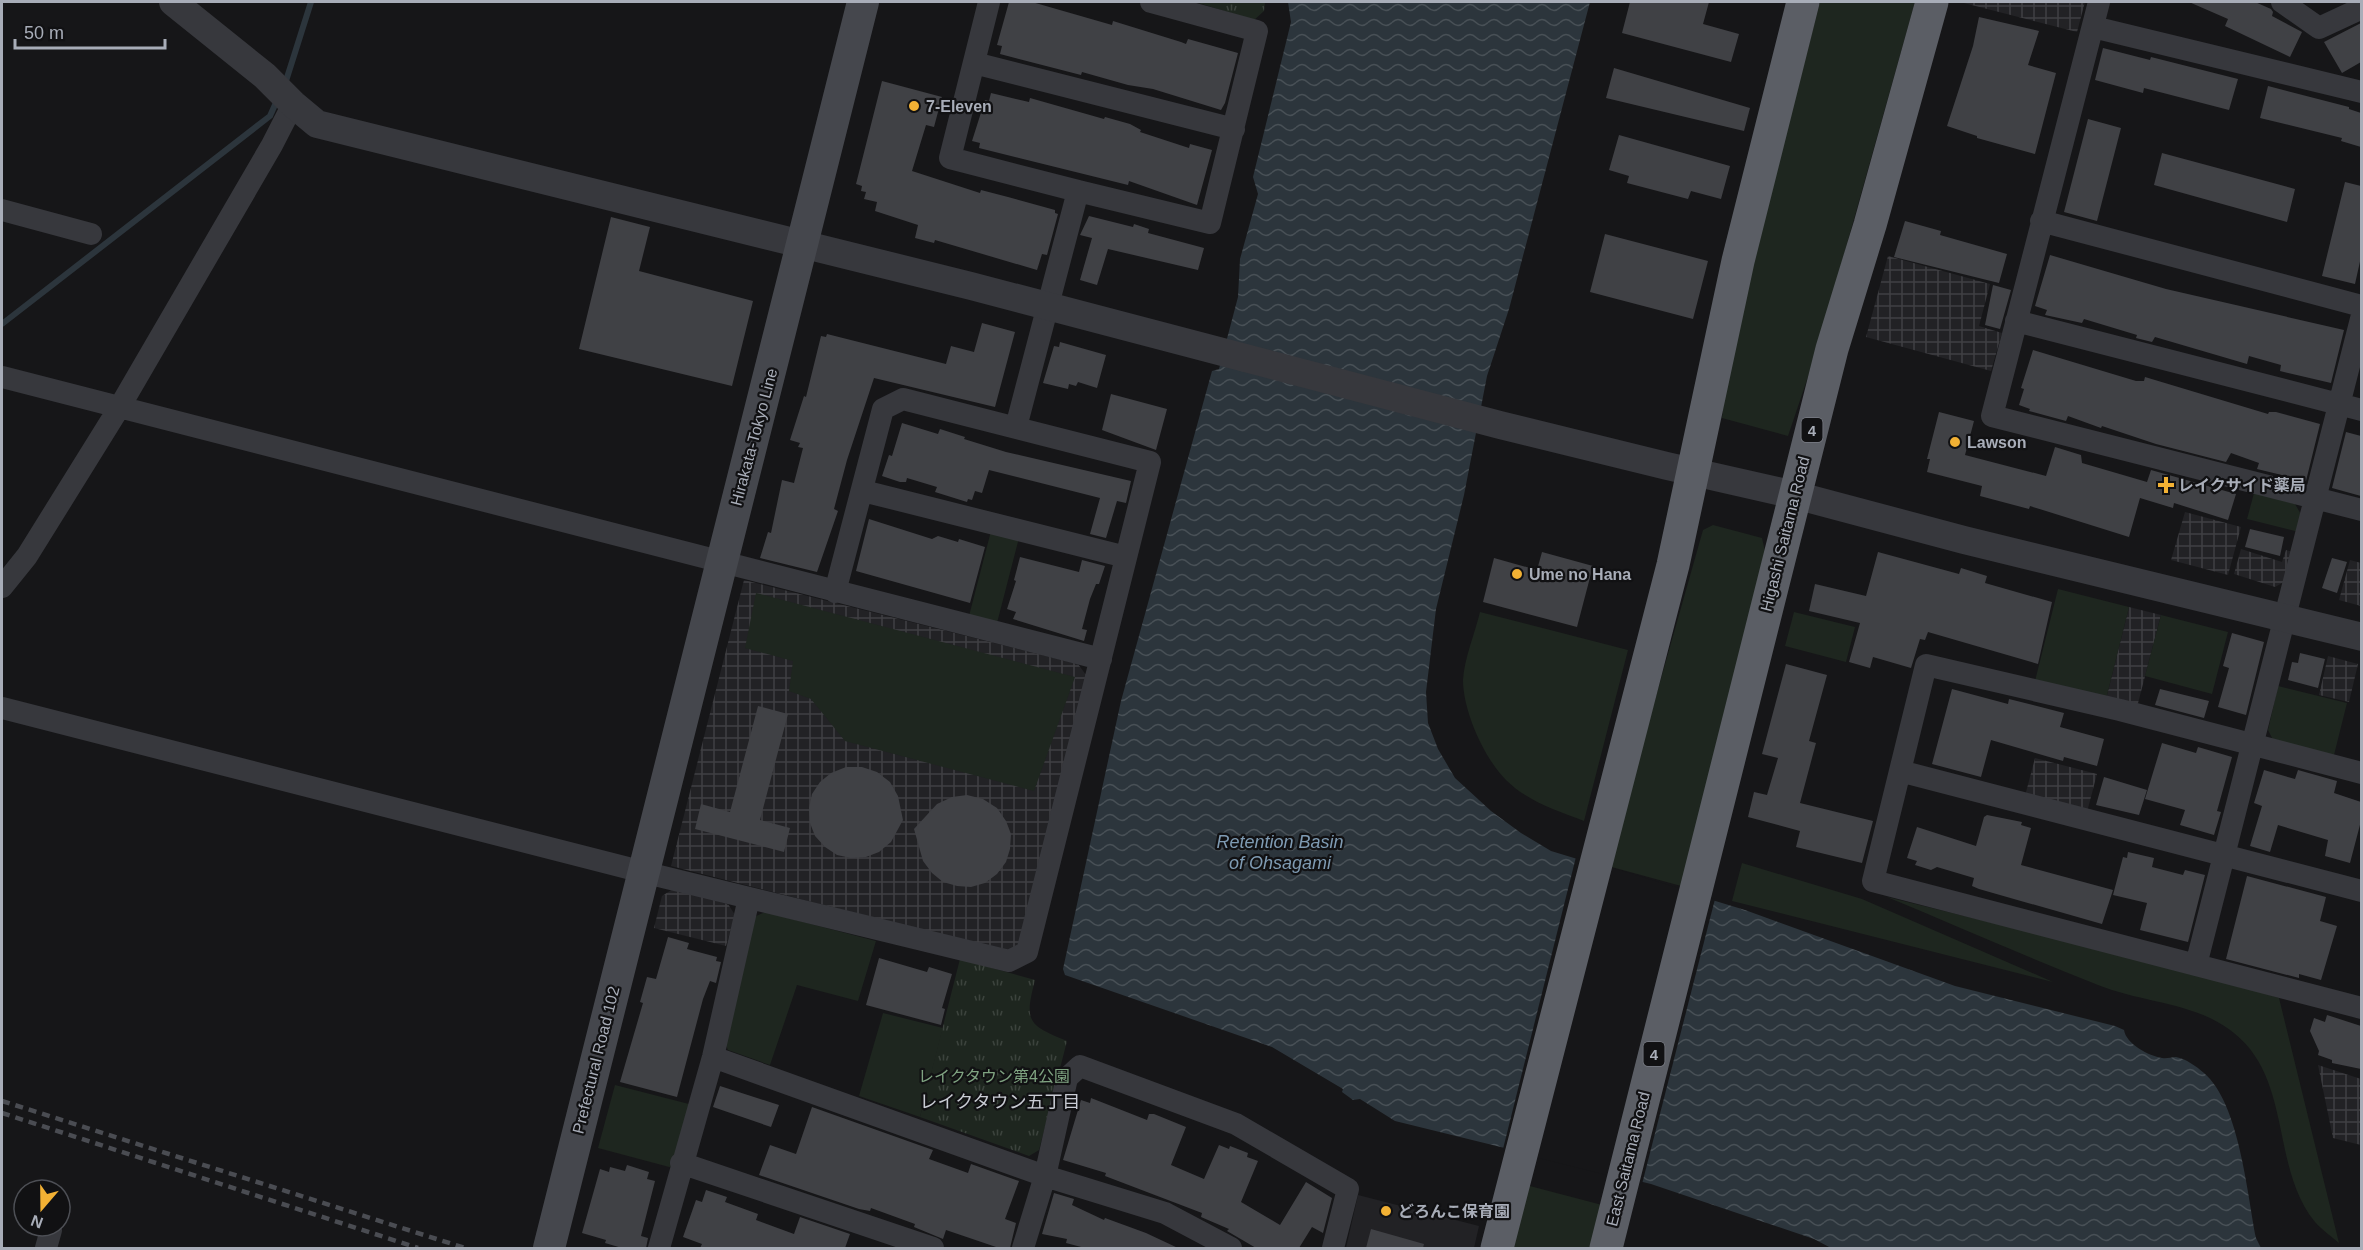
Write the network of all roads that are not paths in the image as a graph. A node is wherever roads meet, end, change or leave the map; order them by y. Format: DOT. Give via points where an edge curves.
graph roads {
  1 [pos="173,2"];
  2 [pos="863,2"];
  3 [pos="989,2"];
  4 [pos="1151,2"];
  5 [pos="1803,2"];
  6 [pos="1932,2"];
  7 [pos="2099,2"];
  8 [pos="2282,2"];
  9 [pos="2361,8"];
  10 [pos="2093,27"];
  11 [pos="974,63"];
  12 [pos="2361,92"];
  13 [pos="292,103"];
  14 [pos="1234,129"];
  15 [pos="1078,191"];
  16 [pos="2,210"];
  17 [pos="2041,221"];
  18 [pos="91,234"];
  19 [pos="802,244"];
  20 [pos="1049,306"];
  21 [pos="2361,306"];
  22 [pos="2361,315"];
  23 [pos="2016,321"];
  24 [pos="2,377"];
  25 [pos="2339,404"];
  26 [pos="119,408"];
  27 [pos="2361,410"];
  28 [pos="1016,427"];
  29 [pos="1694,471"];
  30 [pos="863,491"];
  31 [pos="1795,495"];
  32 [pos="2314,498"];
  33 [pos="2361,510"];
  34 [pos="1126,557"];
  35 [pos="720,563"];
  36 [pos="2,587"];
  37 [pos="836,592"];
  38 [pos="2285,617"];
  39 [pos="2361,637"];
  40 [pos="1101,660"];
  41 [pos="2,708"];
  42 [pos="2251,744"];
  43 [pos="1900,771"];
  44 [pos="2361,773"];
  45 [pos="2225,856"];
  46 [pos="1703,861"];
  47 [pos="644,872"];
  48 [pos="2361,891"];
  49 [pos="749,898"];
  50 [pos="2196,965"];
  51 [pos="2361,1008"];
  52 [pos="713,1057"];
  53 [pos="681,1163"];
  54 [pos="1045,1176"];
  55 [pos="1501,1233"];
  56 [pos="549,1248"];
  57 [pos="659,1248"];
  58 [pos="933,1248"];
  59 [pos="1023,1248"];
  60 [pos="1231,1248"];
  61 [pos="1333,1248"];
  62 [pos="1606,1248"];
  1 -- 13 [label="street"];
  2 -- 19 [label="main road, Hirakata-Tokyo Line"];
  3 -- 11 [label="street"];
  4 -- 14 [label="street" via="1257,31"];
  5 -- 29 [label="highway" via="1738,261"];
  6 -- 31 [label="highway, Higashi Saitama Road / 4" via="1832,349"];
  7 -- 10 [label="street"];
  8 -- 9 [label="street" via="2319,28"];
  10 -- 12 [label="street"];
  10 -- 17 [label="street"];
  11 -- 14 [label="street"];
  11 -- 15 [label="street" via="950,158"];
  13 -- 19 [label="street" via="317,124"];
  13 -- 26 [label="street" via="272,145"];
  14 -- 15 [label="street" via="1210,222"];
  15 -- 20 [label="street"];
  16 -- 18 [label="street"];
  17 -- 21 [label="street"];
  17 -- 23 [label="street"];
  19 -- 20 [label="street"];
  19 -- 35 [label="main road, Hirakata-Tokyo Line"];
  20 -- 28 [label="street"];
  20 -- 29 [label="street" via="1500,425"];
  22 -- 25 [label="street"];
  23 -- 25 [label="street"];
  23 -- 32 [label="street" via="1992,416"];
  24 -- 26 [label="street"];
  25 -- 27 [label="street"];
  25 -- 32 [label="street"];
  26 -- 35 [label="street"];
  26 -- 36 [label="street" via="27,556"];
  28 -- 30 [label="street" via="903,399 883,409"];
  28 -- 34 [label="street" via="1150,462"];
  29 -- 31 [label="street"];
  29 -- 55 [label="highway"];
  30 -- 34 [label="street"];
  30 -- 37 [label="street"];
  31 -- 38 [label="street"];
  31 -- 46 [label="highway, Higashi Saitama Road / 4"];
  32 -- 33 [label="street"];
  32 -- 38 [label="street"];
  34 -- 40 [label="street"];
  35 -- 37 [label="street"];
  35 -- 47 [label="main road, Hirakata-Tokyo Line"];
  37 -- 40 [label="street"];
  38 -- 39 [label="street"];
  38 -- 42 [label="street"];
  40 -- 49 [label="street" via="1027,952 1009,962"];
  41 -- 47 [label="street"];
  42 -- 43 [label="street" via="1926,665"];
  42 -- 44 [label="street"];
  42 -- 45 [label="street"];
  43 -- 45 [label="street"];
  43 -- 50 [label="street" via="1873,881"];
  45 -- 48 [label="street"];
  45 -- 50 [label="street"];
  46 -- 62 [label="highway, East Saitama Road / 4"];
  47 -- 49 [label="street"];
  47 -- 56 [label="main road, Prefectural Road 102"];
  49 -- 52 [label="street"];
  50 -- 51 [label="street"];
  52 -- 53 [label="street"];
  52 -- 54 [label="street"];
  53 -- 57 [label="street"];
  53 -- 58 [label="street"];
  54 -- 59 [label="street"];
  54 -- 60 [label="street" via="1165,1213"];
  54 -- 61 [label="street" via="1067,1078 1080,1066 1236,1124 1348,1190"];
}
